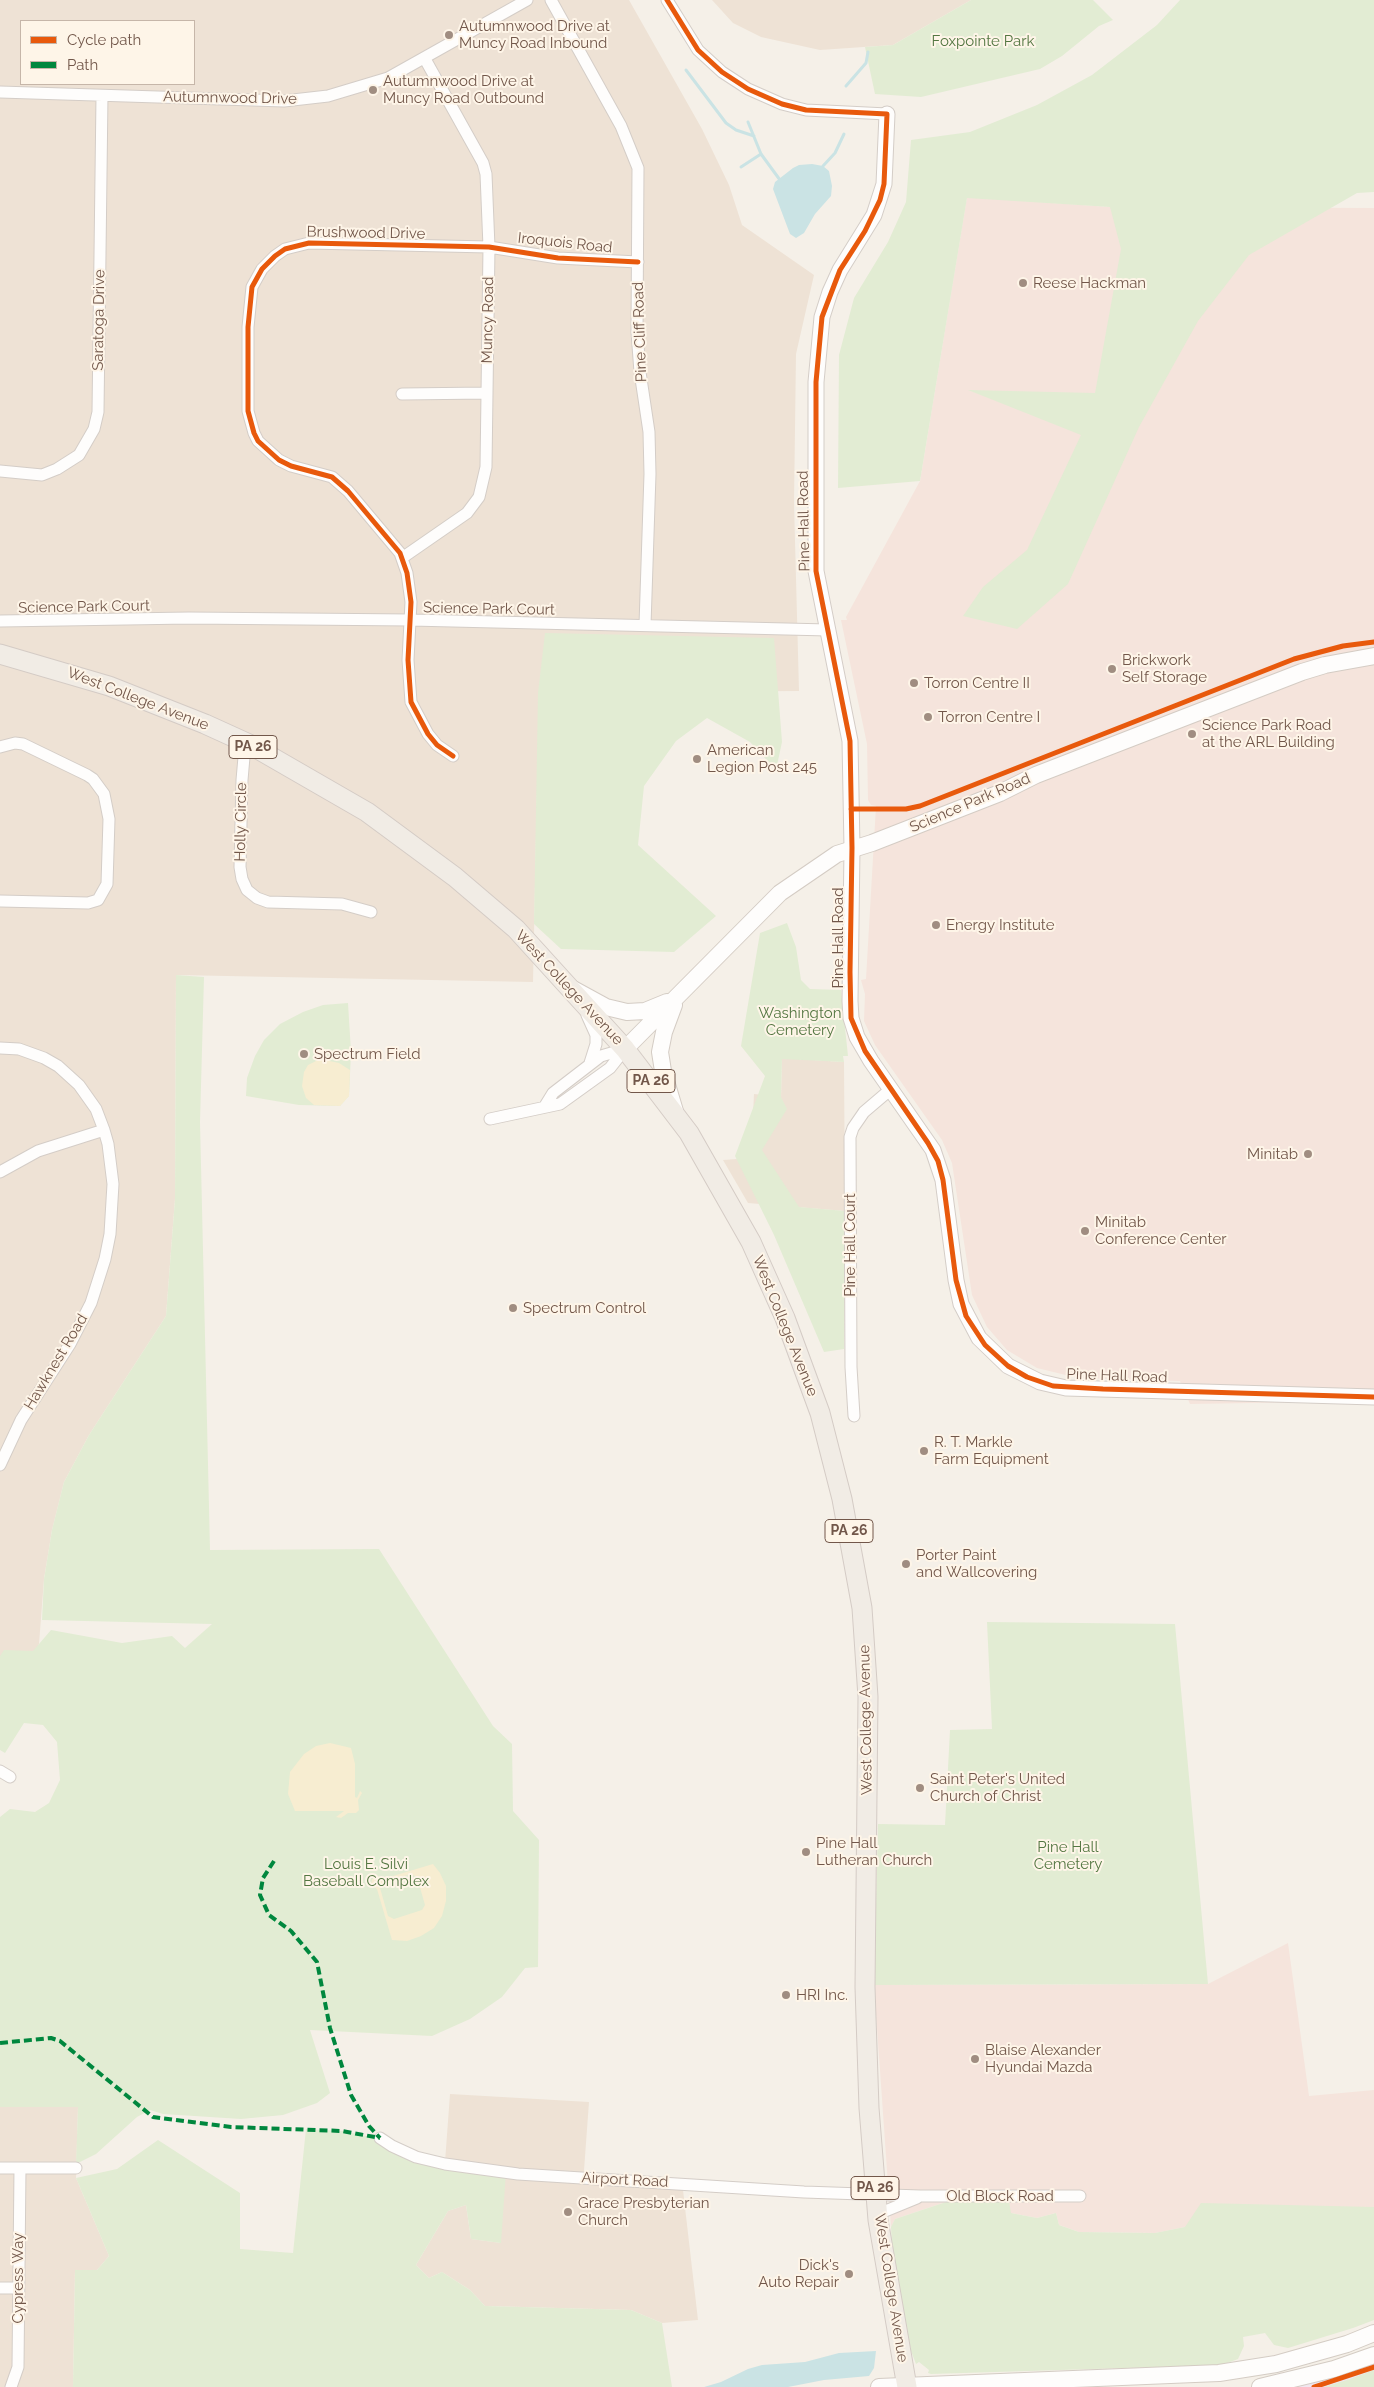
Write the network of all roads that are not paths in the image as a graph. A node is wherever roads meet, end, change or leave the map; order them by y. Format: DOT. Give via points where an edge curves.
graph roads {
  1 [pos="527,0"];
  2 [pos="551,0"];
  3 [pos="667,0"];
  4 [pos="424,59"];
  5 [pos="0,92"];
  6 [pos="102,96"];
  7 [pos="887,114"];
  8 [pos="489,247"];
  9 [pos="638,262"];
  10 [pos="487,393"];
  11 [pos="402,394"];
  12 [pos="0,471"];
  13 [pos="402,558"];
  14 [pos="411,620"];
  15 [pos="0,621"];
  16 [pos="646,625"];
  17 [pos="828,630"];
  18 [pos="0,654"];
  19 [pos="1374,656"];
  20 [pos="250,744"];
  21 [pos="0,747"];
  22 [pos="453,756"];
  23 [pos="852,848"];
  24 [pos="0,901"];
  25 [pos="372,912"];
  26 [pos="573,989"];
  27 [pos="683,990"];
  28 [pos="0,1048"];
  29 [pos="626,1049"];
  30 [pos="587,1068"];
  31 [pos="891,1089"];
  32 [pos="545,1106"];
  33 [pos="675,1113"];
  34 [pos="490,1119"];
  35 [pos="104,1130"];
  36 [pos="0,1172"];
  37 [pos="1374,1397"];
  38 [pos="854,1416"];
  39 [pos="0,1465"];
  40 [pos="380,2138"];
  41 [pos="0,2168"];
  42 [pos="20,2168"];
  43 [pos="76,2168"];
  44 [pos="876,2194"];
  45 [pos="920,2196"];
  46 [pos="1080,2196"];
  47 [pos="878,2214"];
  48 [pos="0,2288"];
  49 [pos="18,2288"];
  50 [pos="1374,2333"];
  51 [pos="1374,2354"];
  52 [pos="907,2386"];
  53 [pos="11,2387"];
  54 [pos="879,2387"];
  55 [pos="1260,2387"];
  1 -- 4 [label="street, Autumnwood Drive"];
  2 -- 9 [label="street, Pine Cliff Road" via="634,153 639,183"];
  3 -- 7 [label="street" via="698,50 748,90 806,110"];
  4 -- 6 [label="street, Autumnwood Drive" via="374,84 328,96 284,101"];
  4 -- 8 [label="street, Muncy Road" via="483,163 488,196"];
  5 -- 6 [label="street, Autumnwood Drive"];
  6 -- 12 [label="street, Saratoga Drive" via="98,412 94,429 79,455 58,469 34,475"];
  7 -- 17 [label="street, Pine Hall Road" via="884,184 880,200 830,292 818,346 815,549 818,585"];
  8 -- 9 [label="street, Iroquois Road" via="558,258"];
  8 -- 10 [label="street, Muncy Road"];
  8 -- 13 [label="street, Brushwood Drive" via="308,243 296,245 275,256 252,286 248,327 248,411 258,441 285,463 332,477 354,498"];
  9 -- 16 [label="street, Pine Cliff Road" via="637,332 650,474"];
  10 -- 11 [label="street"];
  10 -- 13 [label="street, Muncy Road" via="486,467 479,497 459,520"];
  13 -- 14 [label="street, Brushwood Drive" via="407,573"];
  14 -- 15 [label="street, Science Park Court" via="189,618"];
  14 -- 16 [label="street, Science Park Court"];
  14 -- 22 [label="street, Brushwood Drive" via="408,660 411,702 428,734"];
  16 -- 17 [label="street, Science Park Court"];
  17 -- 23 [label="street, Pine Hall Road" via="850,741"];
  18 -- 20 [label="main road, West College Avenue / PA 26" via="109,686"];
  19 -- 23 [label="main road, Science Park Road" via="1302,672 1036,775 1000,793"];
  20 -- 25 [label="street, Holly Circle" via="242,772 240,857 242,879 248,890 268,902 342,904"];
  20 -- 26 [label="main road, West College Avenue / PA 26" via="391,828 488,904"];
  21 -- 24 [label="street" via="23,744 87,775 104,794 109,819 107,884 98,900 88,903"];
  23 -- 27 [label="main road, Science Park Road" via="837,854 780,893"];
  23 -- 31 [label="street, Pine Hall Road" via="852,1018 865,1051"];
  26 -- 27 [label="main road" via="612,1009 636,1012 660,1006"];
  26 -- 29 [label="main road, West College Avenue / PA 26"];
  26 -- 30 [label="street" via="596,1035 596,1051"];
  27 -- 29 [label="main road, Science Park Road"];
  27 -- 33 [label="main road" via="667,1021 660,1052"];
  28 -- 35 [label="street, Hawknest Road" via="37,1056 68,1074 89,1097"];
  29 -- 30 [label="street" via="601,1056"];
  29 -- 32 [label="street" via="610,1068 560,1104"];
  29 -- 33 [label="main road, West College Avenue / PA 26"];
  30 -- 32 [label="street" via="553,1093"];
  31 -- 37 [label="street, Pine Hall Road" via="928,1142 941,1171 956,1280 966,1316 985,1345 1008,1366 1040,1382 1066,1388"];
  31 -- 38 [label="street, Pine Hall Court" via="864,1112 850,1137"];
  32 -- 34 [label="street"];
  33 -- 44 [label="main road, West College Avenue / PA 26" via="705,1160 770,1281 820,1414 850,1540 862,1608 868,1697 865,2012"];
  35 -- 36 [label="street" via="38,1151"];
  35 -- 39 [label="street, Hawknest Road" via="111,1165 113,1206 98,1284 82,1322 21,1420"];
  40 -- 44 [label="street, Airport Road" via="416,2157 518,2174"];
  41 -- 42 [label="street"];
  42 -- 43 [label="street"];
  42 -- 49 [label="street, Cypress Way"];
  44 -- 45 [label="street, Old Block Road"];
  44 -- 47 [label="main road, West College Avenue / PA 26"];
  45 -- 46 [label="street, Old Block Road"];
  45 -- 47 [label="street, Old Block Road"];
  47 -- 52 [label="main road, West College Avenue / PA 26"];
  48 -- 49 [label="street"];
  49 -- 53 [label="street, Cypress Way" via="18,2367"];
  50 -- 52 [label="main road" via="1276,2364 1220,2373"];
  51 -- 55 [label="main road" via="1307,2376"];
  52 -- 54 [label="main road"];
}
